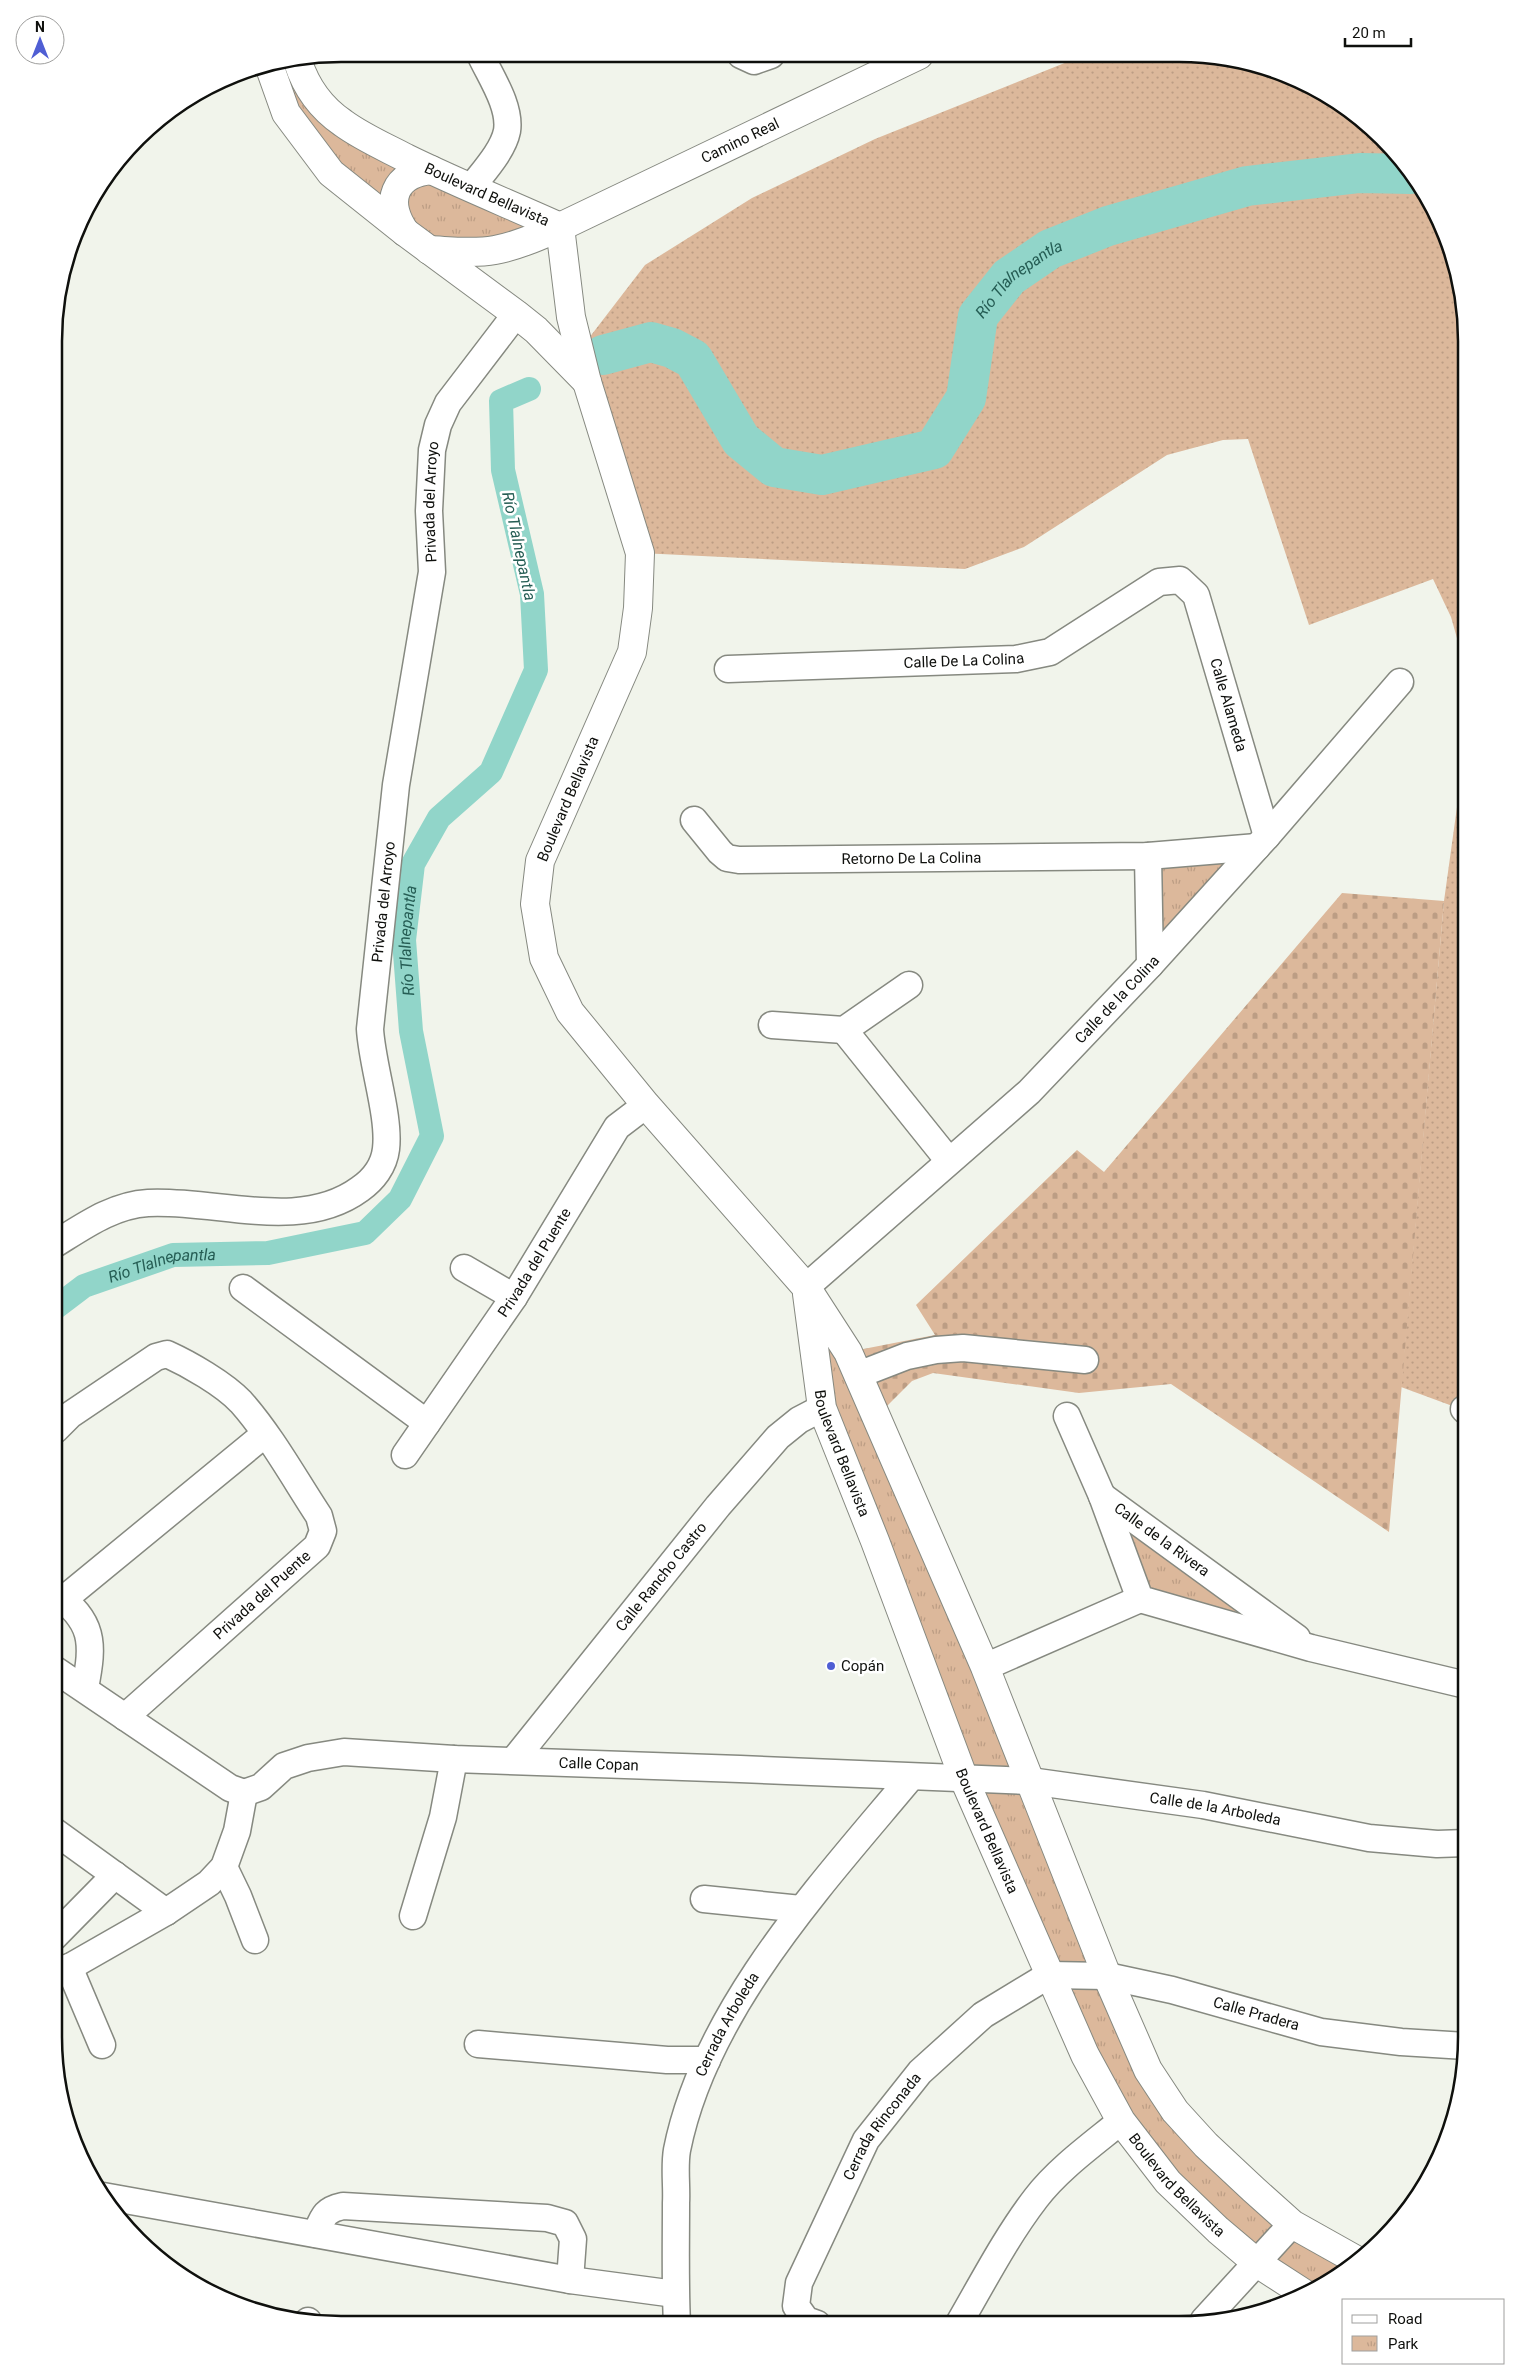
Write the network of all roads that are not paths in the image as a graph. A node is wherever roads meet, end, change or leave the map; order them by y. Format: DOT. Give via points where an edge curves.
graph roads {
  1 [pos="484,62"];
  2 [pos="904,62"];
  3 [pos="299,66"];
  4 [pos="271,72"];
  5 [pos="432,170"];
  6 [pos="471,188"];
  7 [pos="560,227"];
  8 [pos="405,232"];
  9 [pos="429,250"];
  10 [pos="516,314"];
  11 [pos="583,376"];
  12 [pos="1180,580"];
  13 [pos="728,669"];
  14 [pos="1400,682"];
  15 [pos="694,820"];
  16 [pos="1262,841"];
  17 [pos="1148,856"];
  18 [pos="1150,965"];
  19 [pos="910,985"];
  20 [pos="772,1024"];
  21 [pos="844,1030"];
  22 [pos="646,1105"];
  23 [pos="949,1161"];
  24 [pos="63,1239"];
  25 [pos="464,1268"];
  26 [pos="243,1288"];
  27 [pos="806,1288"];
  28 [pos="514,1297"];
  29 [pos="1085,1360"];
  30 [pos="858,1375"];
  31 [pos="822,1408"];
  32 [pos="1067,1416"];
  33 [pos="63,1422"];
  34 [pos="427,1423"];
  35 [pos="265,1434"];
  36 [pos="405,1456"];
  37 [pos="1102,1496"];
  38 [pos="63,1593"];
  39 [pos="1140,1599"];
  40 [pos="63,1600"];
  41 [pos="1312,1648"];
  42 [pos="985,1667"];
  43 [pos="63,1675"];
  44 [pos="1458,1683"];
  45 [pos="85,1688"];
  46 [pos="125,1716"];
  47 [pos="454,1759"];
  48 [pos="514,1760"];
  49 [pos="911,1777"];
  50 [pos="964,1779"];
  51 [pos="1030,1781"];
  52 [pos="244,1793"];
  53 [pos="63,1838"];
  54 [pos="1458,1843"];
  55 [pos="224,1867"];
  56 [pos="115,1876"];
  57 [pos="704,1899"];
  58 [pos="789,1908"];
  59 [pos="166,1912"];
  60 [pos="413,1916"];
  61 [pos="63,1928"];
  62 [pos="255,1940"];
  63 [pos="63,1970"];
  64 [pos="63,1973"];
  65 [pos="1049,1975"];
  66 [pos="1107,1976"];
  67 [pos="478,2044"];
  68 [pos="102,2045"];
  69 [pos="1458,2045"];
  70 [pos="707,2060"];
  71 [pos="1120,2122"];
  72 [pos="113,2198"];
  73 [pos="1292,2224"];
  74 [pos="316,2234"];
  75 [pos="1351,2257"];
  76 [pos="1257,2263"];
  77 [pos="570,2280"];
  78 [pos="1298,2290"];
  79 [pos="676,2294"];
  80 [pos="1208,2315"];
  81 [pos="676,2316"];
  82 [pos="803,2316"];
  83 [pos="963,2316"];
  1 -- 6 [label="street" via="503,104 508,120 507,133"];
  2 -- 7 [label="main road, Camino Real"];
  3 -- 5 [label="main road, Boulevard Bellavista" via="304,82 341,122 364,137"];
  4 -- 8 [label="main road, Boulevard Bellavista" via="286,113 331,173"];
  5 -- 6 [label="main road, Boulevard Bellavista"];
  5 -- 8 [label="main road" via="408,175 395,194 395,211"];
  6 -- 7 [label="main road, Boulevard Bellavista"];
  7 -- 9 [label="main road, Camino Real" via="495,250 468,253"];
  7 -- 11 [label="main road, Boulevard Bellavista" via="571,317"];
  8 -- 9 [label="main road, Boulevard Bellavista"];
  9 -- 10 [label="main road, Boulevard Bellavista"];
  10 -- 11 [label="main road, Boulevard Bellavista"];
  10 -- 24 [label="street, Privada del Arroyo" via="448,403 432,450 429,510 432,572 396,785 370,1029 386,1150 374,1179 348,1198 308,1211 148,1203 106,1213"];
  11 -- 22 [label="main road, Boulevard Bellavista" via="640,553 638,608 632,652 540,860 535,904 544,958 570,1012"];
  12 -- 13 [label="street, Calle De La Colina" via="1159,582 1050,652 1016,659"];
  12 -- 16 [label="street, Calle Alameda" via="1196,596"];
  14 -- 16 [label="street, Calle de la Colina"];
  15 -- 17 [label="street, Retorno De La Colina" via="726,858 739,860"];
  16 -- 17 [label="street, Retorno De La Colina"];
  16 -- 18 [label="street, Calle de la Colina"];
  17 -- 18 [label="street"];
  18 -- 23 [label="street, Calle de la Colina" via="1028,1092"];
  19 -- 21 [label="street"];
  20 -- 21 [label="street"];
  21 -- 23 [label="street"];
  22 -- 27 [label="main road, Boulevard Bellavista"];
  22 -- 28 [label="street, Privada del Puente" via="617,1128"];
  23 -- 27 [label="street, Calle de la Colina"];
  25 -- 28 [label="street"];
  26 -- 34 [label="street"];
  27 -- 30 [label="main road, Boulevard Bellavista" via="848,1352"];
  27 -- 31 [label="main road, Boulevard Bellavista"];
  28 -- 34 [label="street, Privada del Puente"];
  29 -- 30 [label="street" via="963,1348 907,1356"];
  30 -- 42 [label="main road, Boulevard Bellavista"];
  31 -- 48 [label="street, Calle Rancho Castro" via="799,1420 778,1437 718,1506"];
  31 -- 50 [label="main road, Boulevard Bellavista"];
  32 -- 37 [label="street"];
  33 -- 35 [label="street, Privada del Puente" via="156,1357 167,1354 214,1381 240,1401"];
  34 -- 36 [label="street, Privada del Puente"];
  35 -- 38 [label="street"];
  35 -- 46 [label="street, Privada del Puente" via="319,1516 323,1531 317,1546"];
  37 -- 39 [label="street, Calle de la Rivera"];
  37 -- 41 [label="street, Calle de la Rivera"];
  39 -- 41 [label="street, Calle de la Rivera"];
  39 -- 42 [label="street"];
  40 -- 45 [label="street" via="88,1628 91,1659"];
  41 -- 44 [label="street, Calle de la Rivera"];
  42 -- 51 [label="main road, Boulevard Bellavista"];
  43 -- 45 [label="street"];
  45 -- 46 [label="street"];
  46 -- 52 [label="street" via="230,1788"];
  47 -- 48 [label="street, Calle Copan"];
  47 -- 52 [label="street, Calle Copan" via="344,1752 284,1766 261,1787"];
  47 -- 60 [label="street" via="443,1817"];
  48 -- 49 [label="street, Calle Copan"];
  49 -- 50 [label="street, Calle Copan"];
  49 -- 58 [label="street, Cerrada Arboleda"];
  50 -- 51 [label="street, Calle de la Arboleda"];
  50 -- 65 [label="main road, Boulevard Bellavista"];
  51 -- 54 [label="street, Calle de la Arboleda" via="1203,1805 1369,1838"];
  51 -- 66 [label="main road, Boulevard Bellavista"];
  52 -- 55 [label="street" via="237,1831"];
  53 -- 56 [label="street"];
  55 -- 59 [label="street" via="209,1883"];
  55 -- 62 [label="street"];
  56 -- 59 [label="street"];
  56 -- 61 [label="street"];
  57 -- 58 [label="street"];
  58 -- 70 [label="street, Cerrada Arboleda"];
  59 -- 63 [label="street"];
  64 -- 68 [label="street"];
  65 -- 66 [label="street, Calle Pradera"];
  65 -- 71 [label="main road, Boulevard Bellavista"];
  65 -- 82 [label="street, Cerrada Rinconada" via="983,2015 920,2072 866,2140 799,2283 796,2306"];
  66 -- 69 [label="street, Calle Pradera" via="1172,1990 1321,2032"];
  66 -- 73 [label="main road, Boulevard Bellavista" via="1148,2070 1175,2110 1206,2144"];
  67 -- 70 [label="street" via="667,2060"];
  70 -- 79 [label="street, Cerrada Arboleda" via="689,2105 677,2152"];
  71 -- 76 [label="main road, Boulevard Bellavista" via="1168,2182"];
  71 -- 83 [label="street" via="1037,2196"];
  72 -- 74 [label="street"];
  73 -- 75 [label="main road, Boulevard Bellavista"];
  73 -- 76 [label="street"];
  74 -- 77 [label="street"];
  74 -- 77 [label="street" via="323,2217 331,2209 343,2206 547,2218 565,2223 573,2239"];
  76 -- 78 [label="main road, Boulevard Bellavista"];
  76 -- 80 [label="street"];
  77 -- 79 [label="street"];
  79 -- 81 [label="street, Cerrada Arboleda"];
}
